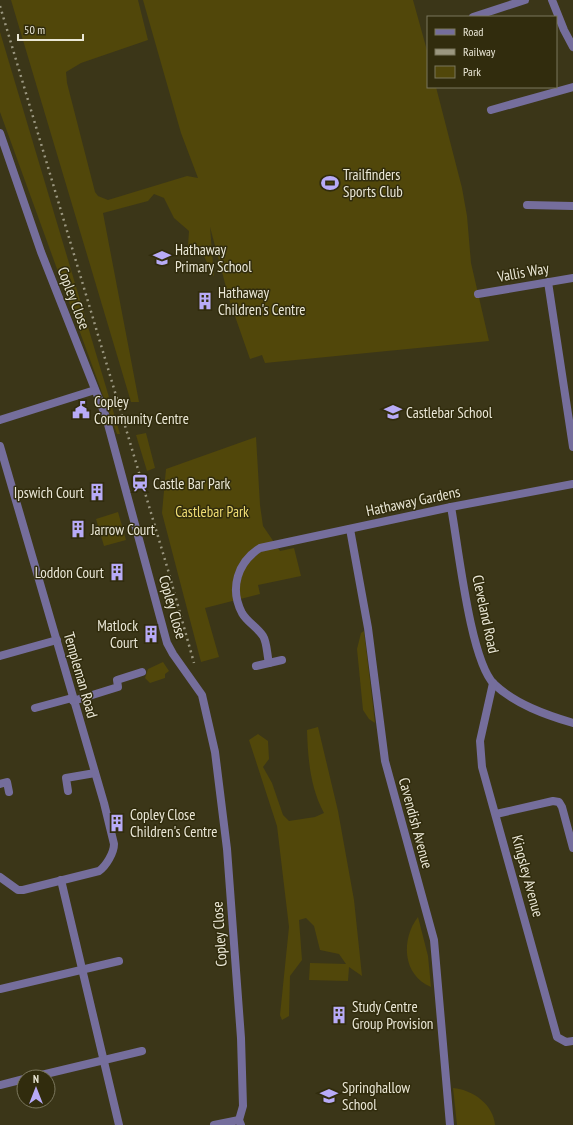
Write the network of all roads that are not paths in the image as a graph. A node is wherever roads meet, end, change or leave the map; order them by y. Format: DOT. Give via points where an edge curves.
graph roads {
  1 [pos="525,0"];
  2 [pos="552,0"];
  3 [pos="476,16"];
  4 [pos="573,48"];
  5 [pos="573,86"];
  6 [pos="491,110"];
  7 [pos="0,133"];
  8 [pos="527,205"];
  9 [pos="573,206"];
  10 [pos="573,278"];
  11 [pos="548,282"];
  12 [pos="478,294"];
  13 [pos="95,390"];
  14 [pos="570,407"];
  15 [pos="0,420"];
  16 [pos="0,446"];
  17 [pos="573,448"];
  18 [pos="573,484"];
  19 [pos="451,507"];
  20 [pos="350,529"];
  21 [pos="57,640"];
  22 [pos="0,656"];
  23 [pos="282,660"];
  24 [pos="269,663"];
  25 [pos="256,666"];
  26 [pos="142,672"];
  27 [pos="493,683"];
  28 [pos="73,699"];
  29 [pos="35,708"];
  30 [pos="573,723"];
  31 [pos="95,773"];
  32 [pos="0,784"];
  33 [pos="68,791"];
  34 [pos="9,792"];
  35 [pos="496,814"];
  36 [pos="573,848"];
  37 [pos="0,877"];
  38 [pos="61,880"];
  39 [pos="119,961"];
  40 [pos="82,969"];
  41 [pos="0,989"];
  42 [pos="573,1041"];
  43 [pos="142,1051"];
  44 [pos="104,1060"];
  45 [pos="56,1071"];
  46 [pos="16,1081"];
  47 [pos="0,1085"];
  48 [pos="240,1122"];
  49 [pos="119,1125"];
  50 [pos="214,1125"];
  51 [pos="450,1125"];
  1 -- 3 [label="street"];
  2 -- 4 [label="street"];
  5 -- 6 [label="street"];
  7 -- 13 [label="street, Copley Close"];
  8 -- 9 [label="street"];
  10 -- 11 [label="street, Vallis Way"];
  11 -- 12 [label="street, Vallis Way"];
  11 -- 14 [label="street"];
  13 -- 15 [label="street"];
  13 -- 48 [label="street, Copley Close" via="106,417 167,643 202,694 215,752 227,849 242,1038 243,1106"];
  14 -- 17 [label="street"];
  16 -- 21 [label="street, Templeman Road"];
  18 -- 19 [label="street, Hathaway Gardens"];
  19 -- 20 [label="street, Hathaway Gardens"];
  19 -- 27 [label="street, Cleveland Road" via="472,627 480,659"];
  20 -- 24 [label="street, Hathaway Gardens" via="260,548 248,556 240,568 237,579 238,601 247,620 263,636"];
  20 -- 51 [label="street, Cavendish Avenue" via="368,628 384,761 434,940"];
  21 -- 22 [label="street"];
  21 -- 28 [label="street, Templeman Road"];
  23 -- 24 [label="street"];
  24 -- 25 [label="street"];
  26 -- 28 [label="street" via="117,680 118,687"];
  27 -- 30 [label="street, Cleveland Road" via="518,702"];
  27 -- 35 [label="street" via="480,741 482,767"];
  28 -- 29 [label="street"];
  28 -- 31 [label="street, Templeman Road"];
  31 -- 33 [label="street" via="66,778"];
  31 -- 38 [label="street, Templeman Road" via="114,850 99,871"];
  32 -- 34 [label="street" via="7,782"];
  35 -- 36 [label="street" via="558,802 562,807"];
  35 -- 42 [label="street, Kingsley Avenue" via="558,1037 566,1042"];
  37 -- 38 [label="street, Templeman Road" via="18,890"];
  38 -- 40 [label="street"];
  39 -- 40 [label="street"];
  40 -- 41 [label="street"];
  40 -- 44 [label="street"];
  43 -- 44 [label="street"];
  44 -- 45 [label="street"];
  44 -- 49 [label="street"];
  46 -- 47 [label="street"];
  48 -- 50 [label="street"];
}
